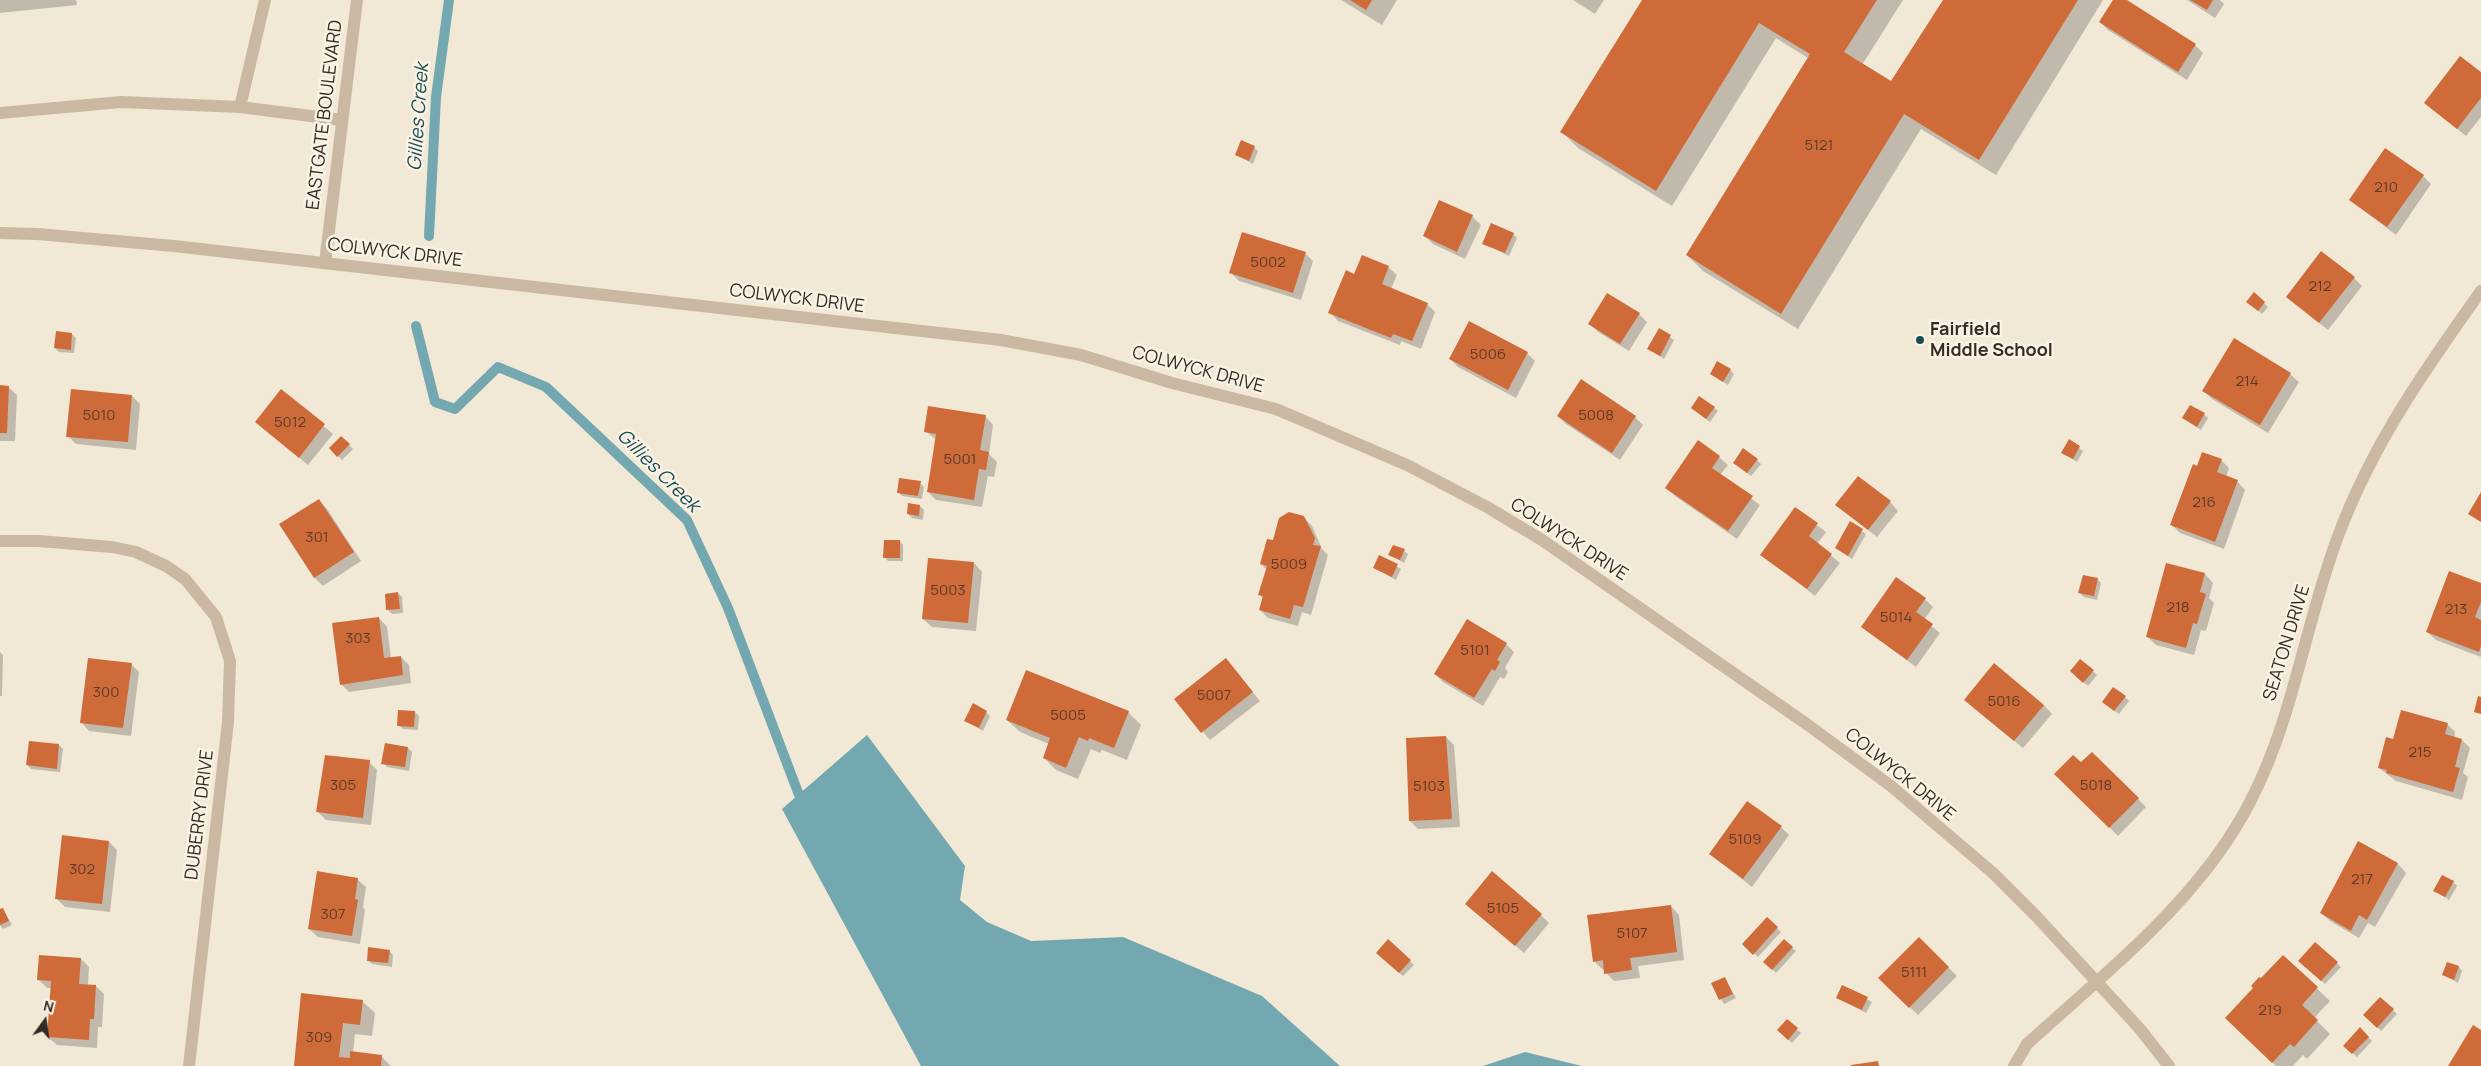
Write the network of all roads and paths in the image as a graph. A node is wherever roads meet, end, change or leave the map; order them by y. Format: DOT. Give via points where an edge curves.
graph roads {
  1 [pos="265,0"];
  2 [pos="357,0"];
  3 [pos="240,107"];
  4 [pos="0,113"];
  5 [pos="342,120"];
  6 [pos="0,233"];
  7 [pos="326,263"];
  8 [pos="2481,291"];
  9 [pos="0,541"];
  10 [pos="2096,981"];
  11 [pos="189,1066"];
  12 [pos="2014,1066"];
  13 [pos="2169,1066"];
  1 -- 3 [label="street"];
  2 -- 5 [label="street, EASTGATE BOULEVARD"];
  3 -- 4 [label="street" via="121,102"];
  3 -- 5 [label="street"];
  5 -- 7 [label="street, EASTGATE BOULEVARD"];
  6 -- 7 [label="street, COLWYCK DRIVE" via="174,246"];
  7 -- 10 [label="street, COLWYCK DRIVE" via="1001,340 1081,355 1172,383 1276,409 1334,432 1407,465 1542,540 1808,724 1891,786 1993,873"];
  8 -- 10 [label="street, SEATON DRIVE" via="2392,422 2361,482 2337,539 2275,745 2251,800 2218,855 2180,902"];
  9 -- 11 [label="street, DUBERRY DRIVE" via="39,541 136,552 186,579 216,617 230,661 228,722"];
  10 -- 12 [label="street, SEATON DRIVE" via="2027,1044"];
  10 -- 13 [label="street, COLWYCK DRIVE"];
}
